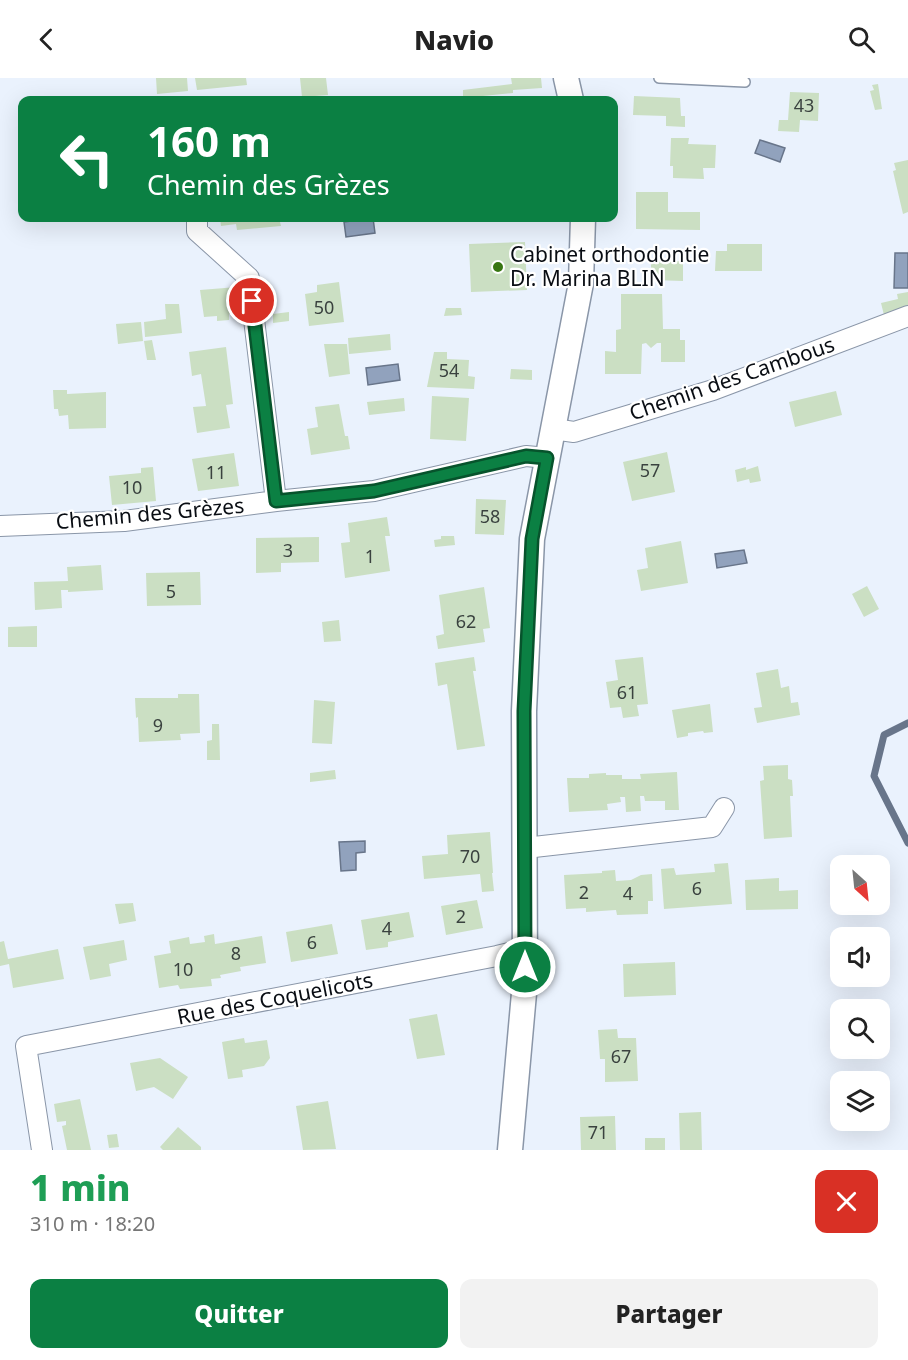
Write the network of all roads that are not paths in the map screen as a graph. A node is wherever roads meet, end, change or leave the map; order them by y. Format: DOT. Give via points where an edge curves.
graph roads {
  1 [pos="566,78"];
  2 [pos="659,78"];
  3 [pos="745,82"];
  4 [pos="570,96"];
  5 [pos="197,222"];
  6 [pos="583,222"];
  7 [pos="908,316"];
  8 [pos="553,429"];
  9 [pos="547,458"];
  10 [pos="276,501"];
  11 [pos="0,526"];
  12 [pos="724,808"];
  13 [pos="525,848"];
  14 [pos="525,952"];
  15 [pos="42,1150"];
  16 [pos="510,1150"];
  1 -- 4 [label="street"];
  2 -- 3 [label="lane"];
  5 -- 10 [label="street" via="197,231 249,278"];
  6 -- 8 [label="street" via="580,283"];
  7 -- 8 [label="street, Chemin des Cambous" via="713,390 574,432"];
  8 -- 9 [label="street"];
  9 -- 10 [label="street, Chemin des Grèzes" via="526,456 374,491"];
  9 -- 13 [label="street" via="532,539 524,711"];
  10 -- 11 [label="street, Chemin des Grèzes" via="124,521"];
  12 -- 13 [label="street" via="712,827"];
  13 -- 14 [label="street"];
  14 -- 15 [label="street, Rue des Coquelicots" via="26,1046"];
  14 -- 16 [label="street"];
}
